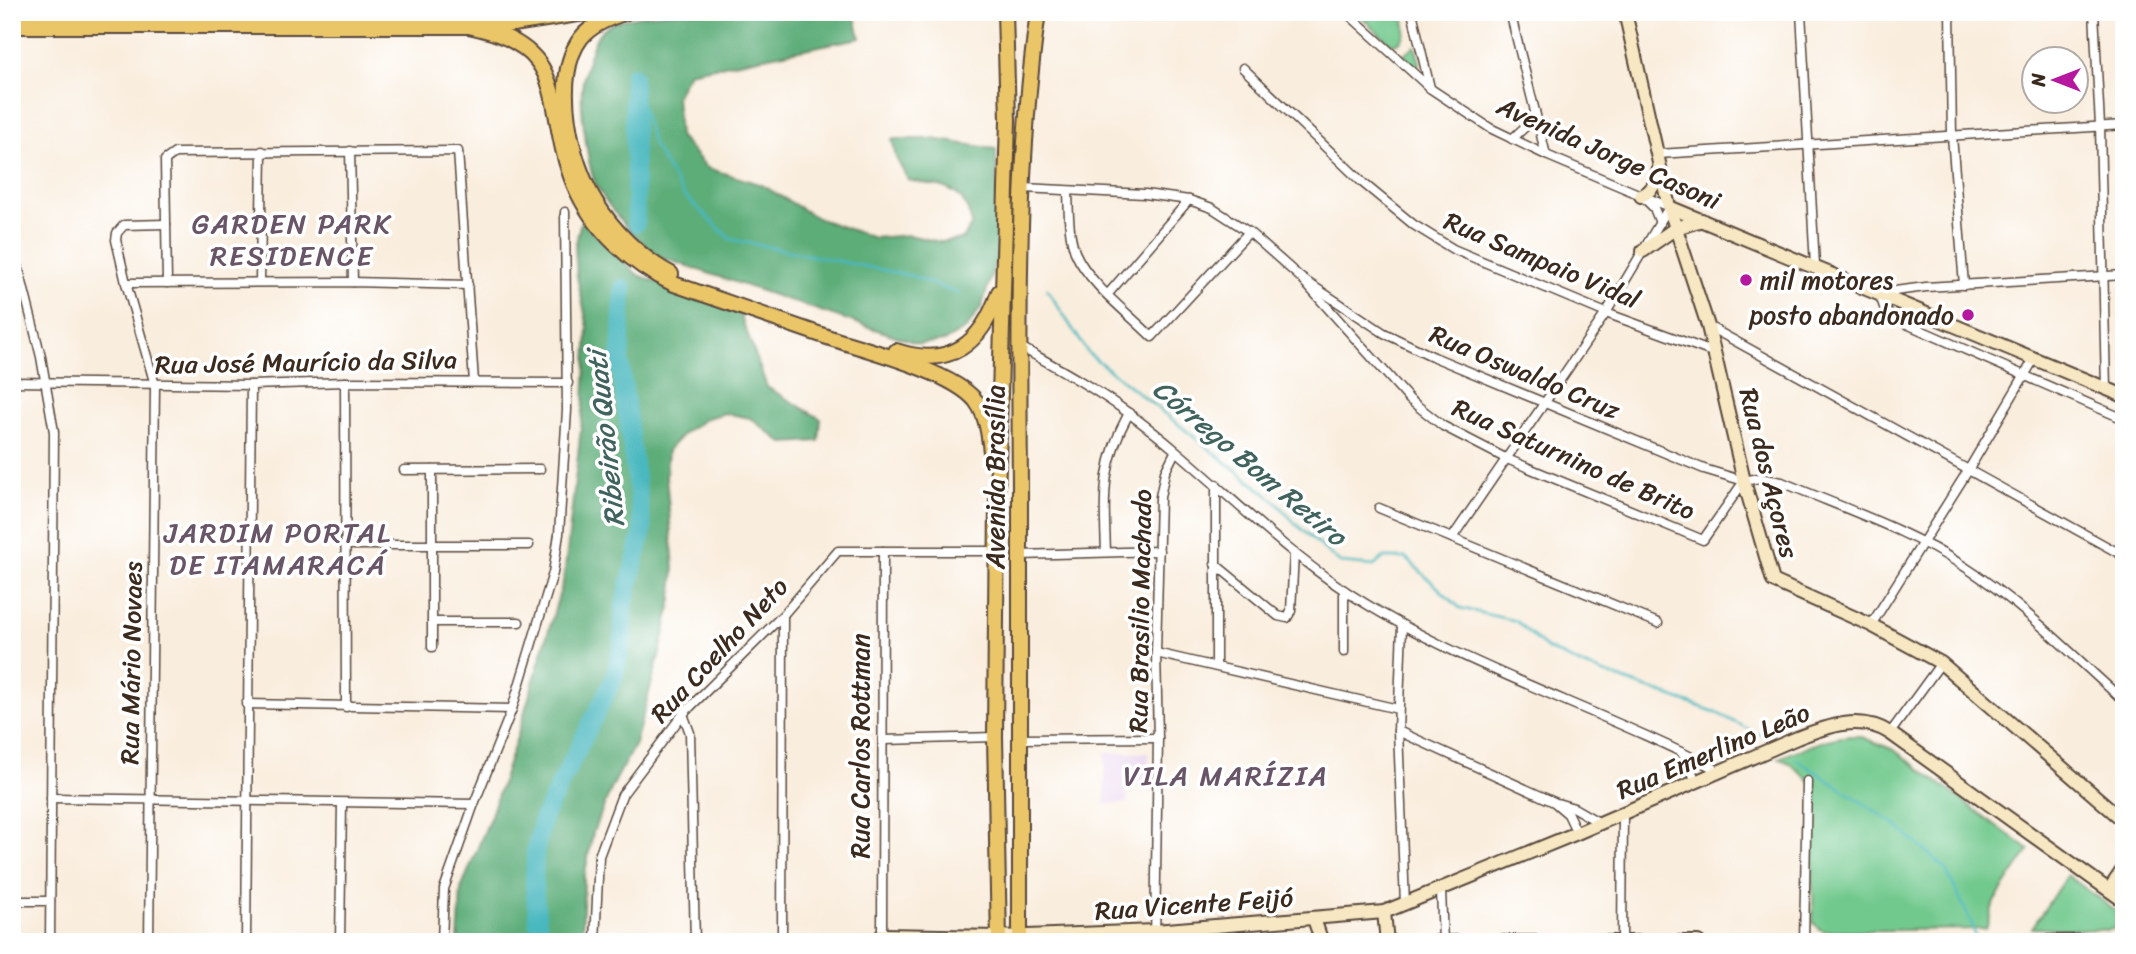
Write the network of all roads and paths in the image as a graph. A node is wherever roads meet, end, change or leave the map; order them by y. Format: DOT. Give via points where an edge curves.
graph roads {
  1 [pos="497,12"];
  2 [pos="591,12"];
  3 [pos="627,12"];
  4 [pos="1005,12"];
  5 [pos="1038,12"];
  6 [pos="1346,12"];
  7 [pos="1412,12"];
  8 [pos="1510,12"];
  9 [pos="1625,12"];
  10 [pos="1801,12"];
  11 [pos="1950,12"];
  12 [pos="2094,12"];
  13 [pos="12,13"];
  14 [pos="12,26"];
  15 [pos="468,26"];
  16 [pos="1243,68"];
  17 [pos="1431,89"];
  18 [pos="1535,111"];
  19 [pos="2124,125"];
  20 [pos="2101,126"];
  21 [pos="1952,136"];
  22 [pos="1511,139"];
  23 [pos="1808,145"];
  24 [pos="262,151"];
  25 [pos="350,151"];
  26 [pos="1546,155"];
  27 [pos="1659,159"];
  28 [pos="1023,188"];
  29 [pos="1068,192"];
  30 [pos="1641,196"];
  31 [pos="1189,200"];
  32 [pos="1669,207"];
  33 [pos="565,212"];
  34 [pos="1702,220"];
  35 [pos="1660,223"];
  36 [pos="166,224"];
  37 [pos="1676,228"];
  38 [pos="1248,232"];
  39 [pos="12,242"];
  40 [pos="1643,251"];
  41 [pos="1815,266"];
  42 [pos="2124,275"];
  43 [pos="2105,276"];
  44 [pos="1301,278"];
  45 [pos="1003,281"];
  46 [pos="260,282"];
  47 [pos="353,282"];
  48 [pos="125,283"];
  49 [pos="167,283"];
  50 [pos="468,285"];
  51 [pos="1964,285"];
  52 [pos="1879,293"];
  53 [pos="1108,294"];
  54 [pos="1606,313"];
  55 [pos="1708,326"];
  56 [pos="1019,346"];
  57 [pos="1716,353"];
  58 [pos="2034,359"];
  59 [pos="2025,376"];
  60 [pos="12,382"];
  61 [pos="345,382"];
  62 [pos="474,382"];
  63 [pos="45,383"];
  64 [pos="568,383"];
  65 [pos="155,385"];
  66 [pos="251,386"];
  67 [pos="2106,389"];
  68 [pos="2124,396"];
  69 [pos="1545,403"];
  70 [pos="1129,413"];
  71 [pos="2124,419"];
  72 [pos="1175,452"];
  73 [pos="1507,458"];
  74 [pos="540,469"];
  75 [pos="1969,469"];
  76 [pos="404,470"];
  77 [pos="432,470"];
  78 [pos="1744,481"];
  79 [pos="1216,484"];
  80 [pos="997,498"];
  81 [pos="1379,508"];
  82 [pos="1452,538"];
  83 [pos="1922,542"];
  84 [pos="345,545"];
  85 [pos="432,545"];
  86 [pos="529,545"];
  87 [pos="883,551"];
  88 [pos="997,551"];
  89 [pos="1159,551"];
  90 [pos="1106,552"];
  91 [pos="1294,553"];
  92 [pos="1020,555"];
  93 [pos="2124,556"];
  94 [pos="1215,564"];
  95 [pos="1344,590"];
  96 [pos="783,615"];
  97 [pos="432,622"];
  98 [pos="519,622"];
  99 [pos="1658,623"];
  100 [pos="1871,625"];
  101 [pos="1402,626"];
  102 [pos="432,647"];
  103 [pos="1344,652"];
  104 [pos="1156,653"];
  105 [pos="1941,663"];
  106 [pos="1216,666"];
  107 [pos="2124,701"];
  108 [pos="246,704"];
  109 [pos="346,707"];
  110 [pos="512,709"];
  111 [pos="1398,709"];
  112 [pos="683,714"];
  113 [pos="1398,731"];
  114 [pos="1890,733"];
  115 [pos="996,737"];
  116 [pos="1158,738"];
  117 [pos="1019,739"];
  118 [pos="884,740"];
  119 [pos="1680,750"];
  120 [pos="1721,772"];
  121 [pos="1807,781"];
  122 [pos="1695,782"];
  123 [pos="51,798"];
  124 [pos="150,799"];
  125 [pos="246,800"];
  126 [pos="1554,802"];
  127 [pos="342,803"];
  128 [pos="474,804"];
  129 [pos="1623,814"];
  130 [pos="2124,821"];
  131 [pos="1600,823"];
  132 [pos="1577,833"];
  133 [pos="2124,868"];
  134 [pos="1441,890"];
  135 [pos="2109,890"];
  136 [pos="12,901"];
  137 [pos="50,901"];
  138 [pos="2124,901"];
  139 [pos="1405,904"];
  140 [pos="1384,912"];
  141 [pos="1314,919"];
  142 [pos="1155,936"];
  143 [pos="882,938"];
  144 [pos="999,939"];
  145 [pos="1020,939"];
  146 [pos="2124,941"];
  147 [pos="50,942"];
  148 [pos="149,942"];
  149 [pos="246,942"];
  150 [pos="340,942"];
  151 [pos="442,942"];
  152 [pos="595,942"];
  153 [pos="695,942"];
  154 [pos="782,942"];
  155 [pos="1322,942"];
  156 [pos="1387,942"];
  157 [pos="1404,942"];
  158 [pos="1443,942"];
  159 [pos="1622,942"];
  160 [pos="1698,942"];
  161 [pos="1804,942"];
  162 [pos="2030,942"];
  1 -- 13 [label="highway"];
  2 -- 15 [label="highway"];
  3 -- 45 [label="highway" via="599,24 580,40 570,64 567,107 579,168 595,202 620,234 662,269 909,355 931,358 964,348 975,338"];
  4 -- 45 [label="highway, Avenida Brasília" via="1009,120"];
  5 -- 28 [label="highway, Avenida Brasília"];
  6 -- 17 [label="street, Avenida Jorge Casoni"];
  7 -- 17 [label="street"];
  8 -- 18 [label="street"];
  9 -- 27 [label="street, Rua dos Açores"];
  10 -- 23 [label="street"];
  11 -- 21 [label="street"];
  12 -- 20 [label="street"];
  14 -- 15 [label="highway"];
  15 -- 80 [label="highway" via="516,41 543,67 574,184 599,227 629,257 674,284 908,364 962,389 985,419"];
  16 -- 54 [label="street, Rua Sampaio Vidal" via="1414,226 1453,249"];
  17 -- 22 [label="street, Avenida Jorge Casoni"];
  18 -- 22 [label="street"];
  18 -- 26 [label="street"];
  19 -- 20 [label="street"];
  20 -- 21 [label="street"];
  20 -- 43 [label="street"];
  21 -- 23 [label="street"];
  21 -- 51 [label="street"];
  22 -- 26 [label="street, Avenida Jorge Casoni"];
  23 -- 27 [label="street"];
  23 -- 41 [label="street"];
  24 -- 25 [label="street"];
  24 -- 36 [label="street" via="175,153 164,160"];
  24 -- 46 [label="street"];
  25 -- 47 [label="street"];
  25 -- 50 [label="street" via="458,151"];
  26 -- 30 [label="street, Avenida Jorge Casoni"];
  27 -- 30 [label="street" via="1655,184"];
  27 -- 32 [label="street, Rua dos Açores"];
  28 -- 29 [label="street, Rua Saturnino de Brito"];
  28 -- 56 [label="highway, Avenida Brasília"];
  29 -- 31 [label="street, Rua Saturnino de Brito"];
  29 -- 53 [label="street" via="1075,251 1086,272"];
  30 -- 32 [label="street, Avenida Jorge Casoni"];
  30 -- 35 [label="street" via="1654,208"];
  31 -- 38 [label="street, Rua Saturnino de Brito" via="1212,208"];
  31 -- 53 [label="street"];
  32 -- 34 [label="street, Avenida Jorge Casoni"];
  32 -- 35 [label="street"];
  32 -- 37 [label="street, Rua dos Açores"];
  33 -- 64 [label="street"];
  34 -- 37 [label="street"];
  34 -- 41 [label="street, Avenida Jorge Casoni"];
  35 -- 40 [label="street"];
  36 -- 48 [label="street, Rua Mário Novaes" via="124,225 117,233"];
  36 -- 49 [label="street"];
  37 -- 40 [label="street"];
  37 -- 55 [label="street, Rua dos Açores"];
  38 -- 44 [label="street, Rua Saturnino de Brito"];
  38 -- 53 [label="street" via="1152,337"];
  39 -- 63 [label="street"];
  40 -- 54 [label="street"];
  41 -- 52 [label="street, Avenida Jorge Casoni"];
  42 -- 43 [label="street"];
  43 -- 51 [label="street"];
  43 -- 67 [label="street"];
  44 -- 69 [label="street, Rua Oswaldo Cruz" via="1384,333"];
  44 -- 73 [label="street, Rua Saturnino de Brito" via="1410,400 1443,426"];
  45 -- 80 [label="highway, Avenida Brasília"];
  46 -- 47 [label="street"];
  46 -- 49 [label="street"];
  47 -- 50 [label="street"];
  48 -- 49 [label="street"];
  48 -- 65 [label="street, Rua Mário Novaes"];
  50 -- 62 [label="street"];
  51 -- 52 [label="street"];
  52 -- 58 [label="street, Avenida Jorge Casoni"];
  52 -- 59 [label="street" via="1893,318"];
  54 -- 57 [label="street, Rua Sampaio Vidal"];
  54 -- 69 [label="street"];
  55 -- 57 [label="street, Rua dos Açores"];
  55 -- 75 [label="street"];
  56 -- 70 [label="street"];
  56 -- 92 [label="highway, Avenida Brasília"];
  57 -- 78 [label="street, Rua dos Açores"];
  58 -- 59 [label="street"];
  58 -- 67 [label="street, Avenida Jorge Casoni"];
  59 -- 71 [label="street"];
  59 -- 75 [label="street"];
  60 -- 63 [label="street, Rua José Maurício da Silva"];
  61 -- 62 [label="street, Rua José Maurício da Silva"];
  61 -- 66 [label="street, Rua José Maurício da Silva"];
  61 -- 84 [label="street"];
  62 -- 64 [label="street, Rua José Maurício da Silva"];
  63 -- 65 [label="street, Rua José Maurício da Silva"];
  63 -- 123 [label="street" via="54,432"];
  64 -- 110 [label="street" via="553,573"];
  65 -- 66 [label="street, Rua José Maurício da Silva"];
  65 -- 124 [label="street, Rua Mário Novaes"];
  66 -- 108 [label="street"];
  67 -- 68 [label="street, Avenida Jorge Casoni"];
  69 -- 73 [label="street"];
  69 -- 78 [label="street, Rua Oswaldo Cruz"];
  70 -- 72 [label="street"];
  70 -- 90 [label="street" via="1108,460"];
  72 -- 79 [label="street"];
  72 -- 89 [label="street, Rua Brasilio Machado" via="1161,484"];
  73 -- 78 [label="street, Rua Saturnino de Brito" via="1703,540"];
  73 -- 82 [label="street"];
  74 -- 77 [label="street"];
  75 -- 83 [label="street"];
  75 -- 93 [label="street"];
  76 -- 77 [label="street"];
  77 -- 85 [label="street"];
  78 -- 83 [label="street, Rua Oswaldo Cruz" via="1782,482"];
  78 -- 100 [label="street, Rua dos Açores" via="1773,581"];
  79 -- 91 [label="street"];
  79 -- 94 [label="street"];
  80 -- 88 [label="highway, Avenida Brasília"];
  81 -- 82 [label="street"];
  82 -- 99 [label="street"];
  83 -- 100 [label="street"];
  83 -- 107 [label="street, Rua Oswaldo Cruz" via="2006,597"];
  84 -- 85 [label="street"];
  84 -- 109 [label="street"];
  85 -- 86 [label="street"];
  85 -- 97 [label="street"];
  87 -- 88 [label="street, Rua Coelho Neto"];
  87 -- 96 [label="street, Rua Coelho Neto" via="838,551"];
  87 -- 118 [label="street, Rua Carlos Rottman"];
  88 -- 115 [label="highway, Avenida Brasília"];
  89 -- 90 [label="street"];
  89 -- 104 [label="street, Rua Brasilio Machado"];
  90 -- 92 [label="street"];
  91 -- 94 [label="street" via="1287,618 1278,616"];
  91 -- 95 [label="street"];
  92 -- 117 [label="highway, Avenida Brasília"];
  94 -- 106 [label="street"];
  95 -- 101 [label="street"];
  95 -- 103 [label="street"];
  96 -- 112 [label="street, Rua Coelho Neto"];
  96 -- 154 [label="street"];
  97 -- 98 [label="street"];
  97 -- 102 [label="street"];
  100 -- 105 [label="street, Rua dos Açores"];
  101 -- 111 [label="street"];
  101 -- 119 [label="street"];
  104 -- 106 [label="street"];
  104 -- 116 [label="street, Rua Brasilio Machado"];
  105 -- 114 [label="street"];
  105 -- 130 [label="street, Rua dos Açores"];
  106 -- 111 [label="street"];
  108 -- 109 [label="street"];
  108 -- 125 [label="street"];
  109 -- 110 [label="street"];
  110 -- 128 [label="street"];
  111 -- 113 [label="street"];
  112 -- 152 [label="street, Rua Coelho Neto" via="622,795 598,856"];
  112 -- 153 [label="street" via="690,733"];
  113 -- 126 [label="street"];
  113 -- 139 [label="street"];
  114 -- 120 [label="street, Rua Emerlino Leão" via="1878,725 1858,722 1823,728"];
  114 -- 135 [label="street, Rua Emerlino Leão"];
  115 -- 118 [label="street"];
  115 -- 144 [label="highway, Avenida Brasília"];
  116 -- 117 [label="street"];
  116 -- 142 [label="street, Rua Brasilio Machado"];
  117 -- 145 [label="highway, Avenida Brasília"];
  118 -- 143 [label="street, Rua Carlos Rottman"];
  119 -- 120 [label="street"];
  119 -- 122 [label="street"];
  120 -- 122 [label="street, Rua Emerlino Leão"];
  121 -- 161 [label="street"];
  122 -- 129 [label="street, Rua Emerlino Leão"];
  123 -- 124 [label="street"];
  123 -- 137 [label="street"];
  124 -- 125 [label="street"];
  124 -- 148 [label="street, Rua Mário Novaes"];
  125 -- 127 [label="street"];
  125 -- 149 [label="street"];
  126 -- 131 [label="street" via="1574,807"];
  126 -- 132 [label="street" via="1568,814"];
  127 -- 128 [label="street"];
  127 -- 150 [label="street"];
  128 -- 151 [label="street" via="444,889"];
  129 -- 131 [label="street, Rua Emerlino Leão"];
  129 -- 159 [label="street"];
  131 -- 132 [label="street, Rua Emerlino Leão"];
  132 -- 134 [label="street, Rua Emerlino Leão"];
  133 -- 135 [label="street"];
  134 -- 139 [label="street, Rua Emerlino Leão"];
  134 -- 158 [label="street"];
  135 -- 138 [label="street, Rua Emerlino Leão"];
  136 -- 137 [label="street"];
  137 -- 147 [label="street"];
  139 -- 140 [label="street, Rua Emerlino Leão"];
  140 -- 141 [label="street, Rua Vicente Feijó"];
  140 -- 156 [label="street"];
  141 -- 142 [label="street, Rua Vicente Feijó"];
  141 -- 155 [label="street"];
  142 -- 145 [label="street, Rua Vicente Feijó"];
  143 -- 144 [label="street, Rua Vicente Feijó"];
  144 -- 145 [label="street, Rua Vicente Feijó"];
  146 -- 162 [label="street"];
  157 -- 158 [label="street"];
  158 -- 159 [label="street"];
  159 -- 160 [label="street"];
}
